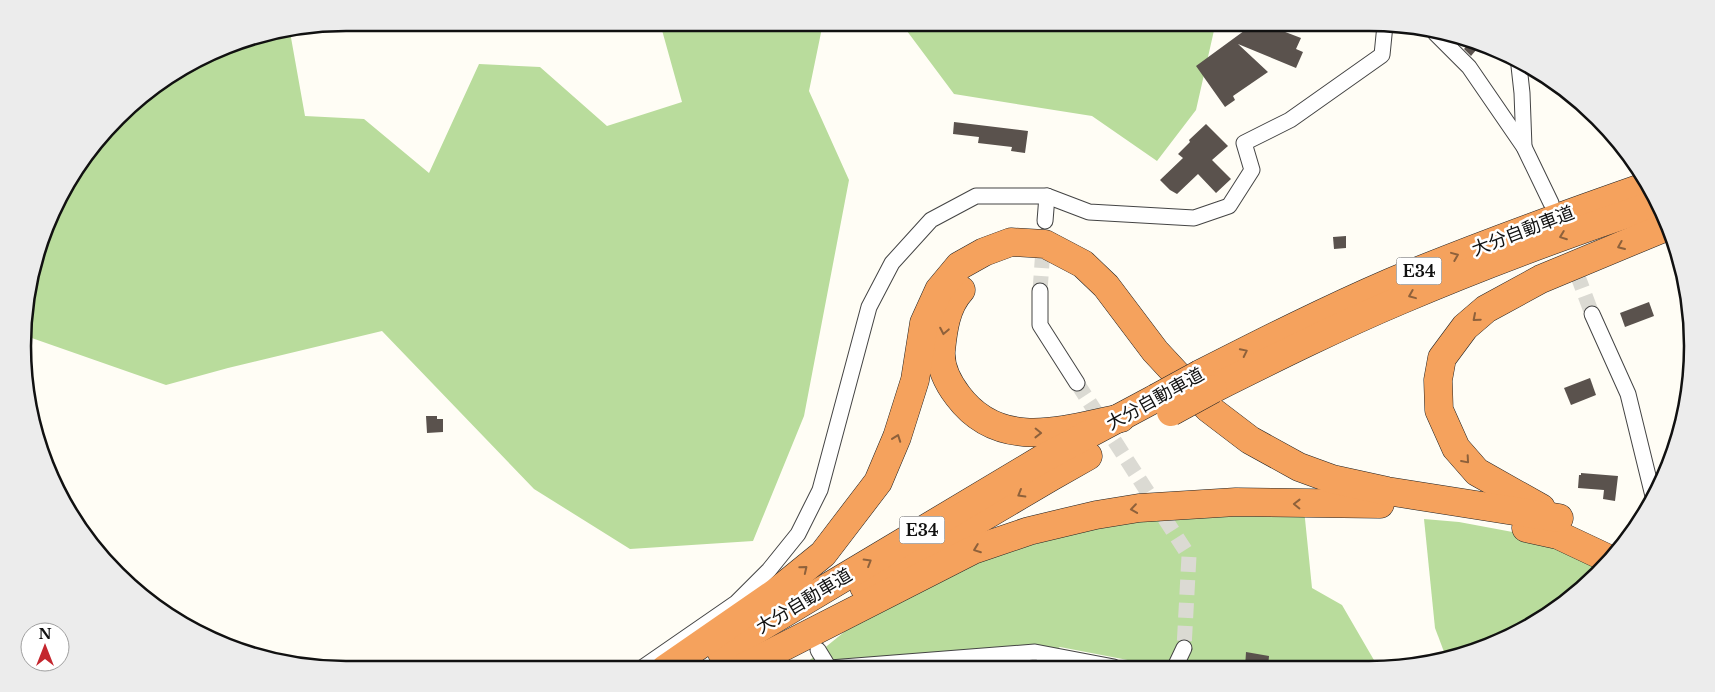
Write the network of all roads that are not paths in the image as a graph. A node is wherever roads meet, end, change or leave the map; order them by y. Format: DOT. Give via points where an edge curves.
graph roads {
  1 [pos="1384,32"];
  2 [pos="1442,40"];
  3 [pos="1519,70"];
  4 [pos="1524,147"];
  5 [pos="1641,188"];
  6 [pos="1047,196"];
  7 [pos="1551,203"];
  8 [pos="1650,206"];
  9 [pos="1045,221"];
  10 [pos="1661,229"];
  11 [pos="1040,291"];
  12 [pos="1592,314"];
  13 [pos="1206,381"];
  14 [pos="1077,384"];
  15 [pos="1163,405"];
  16 [pos="1121,418"];
  17 [pos="1651,486"];
  18 [pos="1380,504"];
  19 [pos="1559,518"];
  20 [pos="1615,543"];
  21 [pos="1604,556"];
  22 [pos="1184,648"];
  23 [pos="818,650"];
  24 [pos="652,661"];
  25 [pos="677,661"];
  26 [pos="705,661"];
  27 [pos="742,661"];
  28 [pos="756,661"];
  29 [pos="825,661"];
  30 [pos="920,661"];
  31 [pos="1079,661"];
  32 [pos="1179,661"];
  1 -- 6 [label="street" via="1382,55 1290,120 1244,143 1252,170 1229,206 1194,218 1089,212"];
  2 -- 4 [label="street" via="1469,67"];
  3 -- 4 [label="street"];
  4 -- 7 [label="street"];
  13 -- 5 [label="highway, 大分自動車道 / E34, one-way" via="1292,328 1390,283 1475,248"];
  6 -- 9 [label="street"];
  6 -- 24 [label="street" via="976,196 931,220 892,263 869,307 820,490 798,534 772,575"];
  8 -- 13 [label="highway, 大分自動車道 / E34, one-way" via="1482,267"];
  10 -- 19 [label="highway, one-way" via="1540,279 1486,309 1465,327 1442,358 1438,380 1439,410 1456,448 1477,472"];
  11 -- 14 [label="street" via="1040,325"];
  12 -- 17 [label="street" via="1628,394"];
  13 -- 15 [label="highway, 大分自動車道 / E34, bridge"];
  15 -- 16 [label="highway, 大分自動車道 / E34"];
  15 -- 27 [label="highway, 大分自動車道 / E34, one-way"];
  18 -- 16 [label="highway, one-way" via="1338,494 1302,480 1243,449 1215,429 1128,332 1109,306 1080,278 1059,265 1036,259 1011,260 984,268 958,293 949,308 942,334 940,360 948,384 966,407 999,427 1022,432 1050,433"];
  26 -- 16 [label="highway, 大分自動車道 / E34, one-way" via="1025,469"];
  18 -- 21 [label="highway" via="1558,535"];
  18 -- 28 [label="highway, one-way" via="1236,502 1139,508 1028,531 973,550"];
  19 -- 20 [label="highway"];
  25 -- 19 [label="highway, one-way" via="775,593 822,554 836,537 878,482 897,437 915,380 924,323 939,290 959,266 1011,242 1045,244 1083,264 1106,286 1155,351 1208,408 1250,440 1299,467 1332,479 1387,491"];
  22 -- 32 [label="street"];
  23 -- 29 [label="street"];
  30 -- 31 [label="street" via="1035,652"];
}
